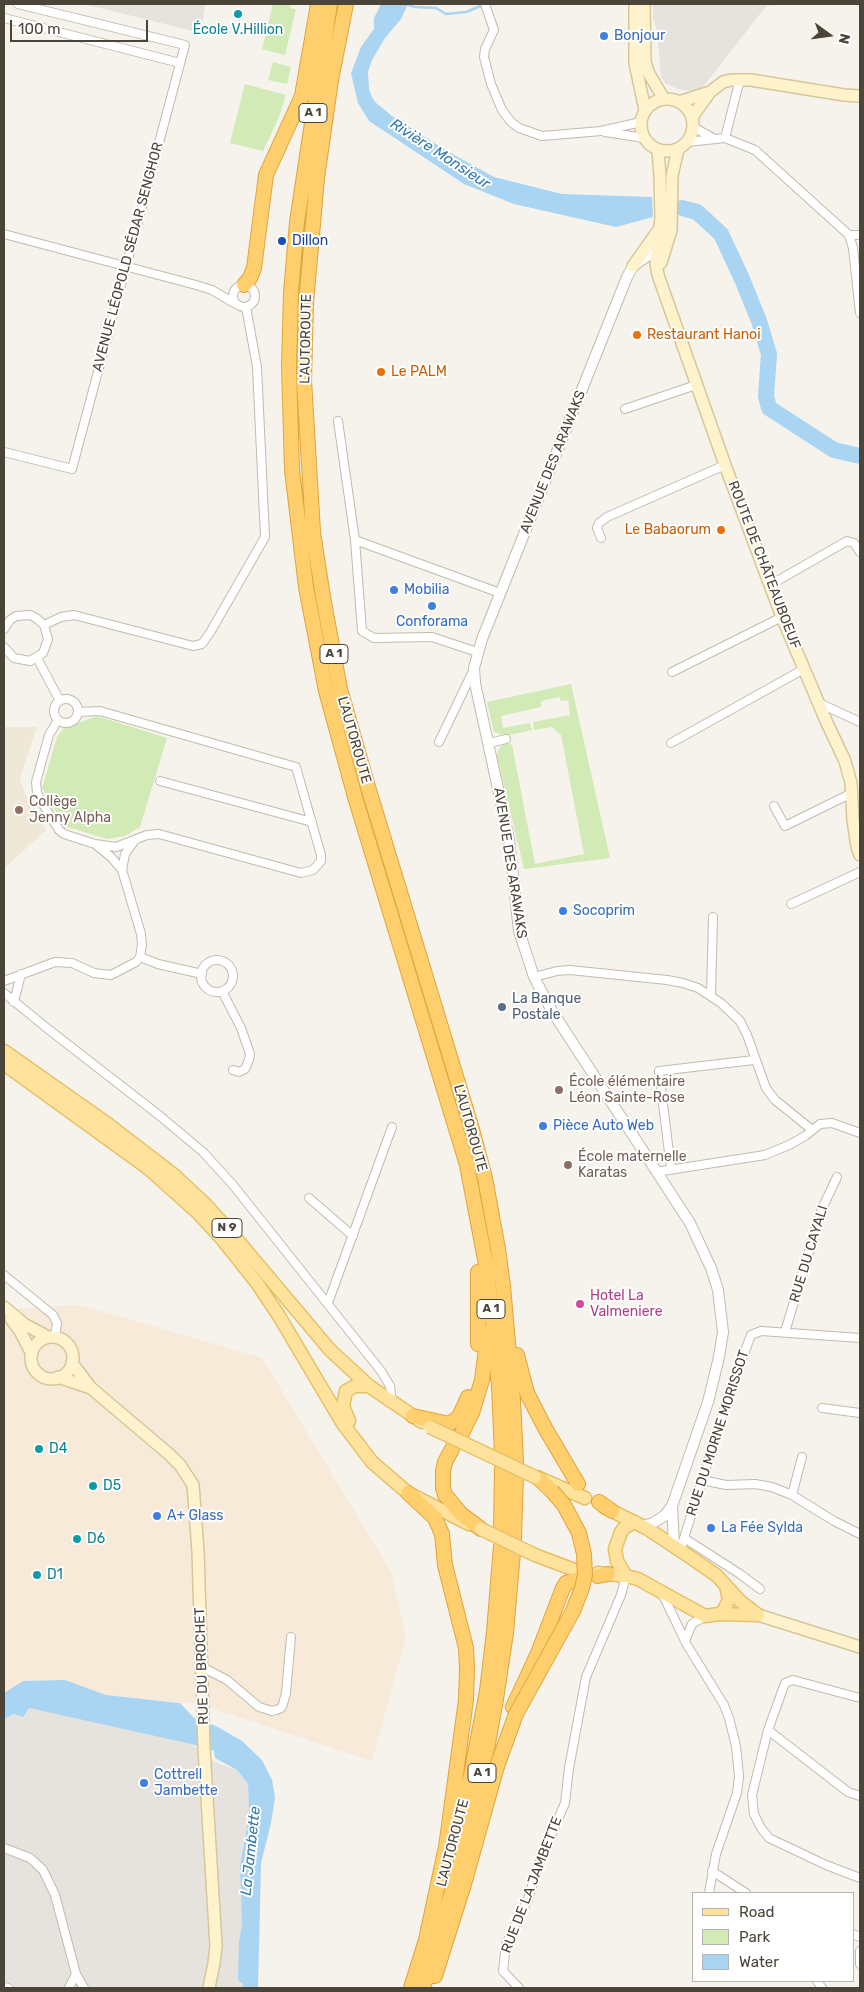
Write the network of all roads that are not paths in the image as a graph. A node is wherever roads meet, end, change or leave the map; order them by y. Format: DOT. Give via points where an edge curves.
graph roads {
  1 [pos="18,4"];
  2 [pos="318,4"];
  3 [pos="330,4"];
  4 [pos="346,4"];
  5 [pos="486,4"];
  6 [pos="635,4"];
  7 [pos="644,4"];
  8 [pos="4,18"];
  9 [pos="312,45"];
  10 [pos="640,62"];
  11 [pos="180,63"];
  12 [pos="740,78"];
  13 [pos="710,92"];
  14 [pos="860,96"];
  15 [pos="664,99"];
  16 [pos="679,102"];
  17 [pos="645,110"];
  18 [pos="641,122"];
  19 [pos="692,122"];
  20 [pos="601,131"];
  21 [pos="644,138"];
  22 [pos="713,138"];
  23 [pos="725,138"];
  24 [pos="683,146"];
  25 [pos="658,150"];
  26 [pos="666,197"];
  27 [pos="664,221"];
  28 [pos="297,222"];
  29 [pos="4,234"];
  30 [pos="849,235"];
  31 [pos="860,235"];
  32 [pos="668,240"];
  33 [pos="658,250"];
  34 [pos="126,265"];
  35 [pos="633,266"];
  36 [pos="658,274"];
  37 [pos="239,288"];
  38 [pos="212,290"];
  39 [pos="234,303"];
  40 [pos="246,307"];
  41 [pos="860,313"];
  42 [pos="696,385"];
  43 [pos="625,409"];
  44 [pos="338,421"];
  45 [pos="4,452"];
  46 [pos="725,465"];
  47 [pos="601,538"];
  48 [pos="355,540"];
  49 [pos="860,552"];
  50 [pos="770,585"];
  51 [pos="500,593"];
  52 [pos="782,617"];
  53 [pos="44,625"];
  54 [pos="4,629"];
  55 [pos="4,647"];
  56 [pos="477,652"];
  57 [pos="37,658"];
  58 [pos="474,668"];
  59 [pos="804,669"];
  60 [pos="672,672"];
  61 [pos="60,701"];
  62 [pos="819,704"];
  63 [pos="78,712"];
  64 [pos="58,720"];
  65 [pos="860,722"];
  66 [pos="506,739"];
  67 [pos="439,742"];
  68 [pos="489,743"];
  69 [pos="671,744"];
  70 [pos="160,781"];
  71 [pos="852,793"];
  72 [pos="774,806"];
  73 [pos="312,822"];
  74 [pos="134,840"];
  75 [pos="95,844"];
  76 [pos="860,855"];
  77 [pos="122,870"];
  78 [pos="860,872"];
  79 [pos="792,904"];
  80 [pos="713,917"];
  81 [pos="140,957"];
  82 [pos="21,974"];
  83 [pos="202,974"];
  84 [pos="534,977"];
  85 [pos="4,981"];
  86 [pos="222,991"];
  87 [pos="4,993"];
  88 [pos="711,996"];
  89 [pos="14,1002"];
  90 [pos="4,1051"];
  91 [pos="754,1060"];
  92 [pos="4,1064"];
  93 [pos="233,1070"];
  94 [pos="392,1127"];
  95 [pos="811,1129"];
  96 [pos="860,1133"];
  97 [pos="467,1166"];
  98 [pos="671,1169"];
  99 [pos="656,1172"];
  100 [pos="837,1177"];
  101 [pos="309,1198"];
  102 [pos="353,1236"];
  103 [pos="478,1272"];
  104 [pos="4,1275"];
  105 [pos="503,1286"];
  106 [pos="328,1303"];
  107 [pos="8,1314"];
  108 [pos="785,1332"];
  109 [pos="51,1337"];
  110 [pos="860,1338"];
  111 [pos="32,1354"];
  112 [pos="72,1363"];
  113 [pos="58,1377"];
  114 [pos="369,1386"];
  115 [pos="91,1388"];
  116 [pos="708,1402"];
  117 [pos="392,1403"];
  118 [pos="725,1407"];
  119 [pos="822,1408"];
  120 [pos="860,1413"];
  121 [pos="413,1416"];
  122 [pos="432,1424"];
  123 [pos="462,1433"];
  124 [pos="452,1449"];
  125 [pos="362,1450"];
  126 [pos="802,1457"];
  127 [pos="537,1478"];
  128 [pos="702,1480"];
  129 [pos="578,1484"];
  130 [pos="408,1493"];
  131 [pos="792,1495"];
  132 [pos="584,1498"];
  133 [pos="603,1506"];
  134 [pos="672,1506"];
  135 [pos="638,1524"];
  136 [pos="481,1529"];
  137 [pos="501,1531"];
  138 [pos="860,1534"];
  139 [pos="514,1538"];
  140 [pos="679,1545"];
  141 [pos="601,1574"];
  142 [pos="579,1576"];
  143 [pos="626,1576"];
  144 [pos="726,1586"];
  145 [pos="760,1589"];
  146 [pos="662,1591"];
  147 [pos="719,1614"];
  148 [pos="758,1615"];
  149 [pos="705,1616"];
  150 [pos="291,1637"];
  151 [pos="684,1640"];
  152 [pos="860,1647"];
  153 [pos="202,1666"];
  154 [pos="860,1698"];
  155 [pos="768,1730"];
  156 [pos="496,1769"];
  157 [pos="860,1796"];
  158 [pos="4,1848"];
  159 [pos="712,1871"];
  160 [pos="860,1878"];
  161 [pos="709,1892"];
  162 [pos="744,1892"];
  163 [pos="427,1935"];
  164 [pos="860,1951"];
  165 [pos="860,1964"];
  166 [pos="76,1974"];
  167 [pos="208,1986"];
  168 [pos="4,1987"];
  169 [pos="8,1988"];
  170 [pos="69,1988"];
  171 [pos="84,1988"];
  172 [pos="411,1988"];
  173 [pos="423,1988"];
  174 [pos="430,1988"];
  175 [pos="519,1988"];
  1 -- 11 [label="street, AVENUE LÉOPOLD SÉDAR SENGHOR" via="185,45"];
  2 -- 9 [label="highway"];
  3 -- 28 [label="highway, L'AUTOROUTE / A 1"];
  4 -- 105 [label="highway, L'AUTOROUTE / A 1" via="317,178 306,303 304,380 314,532 340,689 472,1129"];
  5 -- 20 [label="street" via="494,30 484,57 496,98 510,122 542,136"];
  6 -- 10 [label="main road"];
  7 -- 10 [label="main road"];
  8 -- 11 [label="street"];
  9 -- 28 [label="highway"];
  9 -- 37 [label="highway" via="298,107 266,175 254,268 250,278"];
  10 -- 15 [label="main road"];
  10 -- 17 [label="main road"];
  11 -- 34 [label="street, AVENUE LÉOPOLD SÉDAR SENGHOR"];
  12 -- 13 [label="main road" via="723,82"];
  12 -- 14 [label="main road"];
  12 -- 23 [label="street"];
  13 -- 16 [label="main road"];
  13 -- 19 [label="main road"];
  15 -- 16 [label="main road"];
  15 -- 17 [label="main road"];
  16 -- 19 [label="main road"];
  17 -- 18 [label="main road"];
  18 -- 20 [label="street"];
  18 -- 21 [label="main road"];
  19 -- 22 [label="street"];
  19 -- 24 [label="main road"];
  20 -- 21 [label="street"];
  21 -- 25 [label="main road"];
  22 -- 23 [label="street"];
  22 -- 24 [label="street"];
  23 -- 30 [label="street" via="755,150"];
  24 -- 25 [label="main road" via="672,152"];
  24 -- 26 [label="main road, ROUTE DE CHÂTEAUBOEUF" via="674,164"];
  25 -- 26 [label="main road, ROUTE DE CHÂTEAUBOEUF"];
  26 -- 27 [label="main road, ROUTE DE CHÂTEAUBOEUF"];
  27 -- 32 [label="main road, ROUTE DE CHÂTEAUBOEUF"];
  27 -- 33 [label="main road, ROUTE DE CHÂTEAUBOEUF"];
  27 -- 35 [label="main road"];
  28 -- 97 [label="highway, L'AUTOROUTE / A 1" via="289,367 292,470 314,637 355,797"];
  29 -- 34 [label="street"];
  30 -- 31 [label="street"];
  30 -- 41 [label="street"];
  32 -- 33 [label="street"];
  32 -- 36 [label="main road, ROUTE DE CHÂTEAUBOEUF"];
  33 -- 35 [label="street"];
  33 -- 36 [label="main road, ROUTE DE CHÂTEAUBOEUF"];
  34 -- 38 [label="street"];
  34 -- 45 [label="street, AVENUE LÉOPOLD SÉDAR SENGHOR" via="72,469"];
  35 -- 51 [label="street, AVENUE DES ARAWAKS"];
  36 -- 42 [label="main road, ROUTE DE CHÂTEAUBOEUF"];
  37 -- 38 [label="street"];
  37 -- 39 [label="street"];
  37 -- 40 [label="street" via="251,287 255,294 254,300"];
  38 -- 39 [label="street"];
  39 -- 40 [label="street"];
  40 -- 53 [label="street" via="257,367 266,534 211,631 202,644 196,646 74,615"];
  42 -- 43 [label="street"];
  42 -- 46 [label="main road, ROUTE DE CHÂTEAUBOEUF"];
  44 -- 48 [label="street"];
  46 -- 47 [label="street" via="607,516 597,528"];
  46 -- 50 [label="main road, ROUTE DE CHÂTEAUBOEUF"];
  48 -- 51 [label="street"];
  48 -- 56 [label="street" via="362,631 374,638 432,637"];
  49 -- 50 [label="street" via="854,543 847,541"];
  50 -- 52 [label="main road, ROUTE DE CHÂTEAUBOEUF"];
  51 -- 56 [label="street, AVENUE DES ARAWAKS"];
  52 -- 59 [label="main road, ROUTE DE CHÂTEAUBOEUF"];
  52 -- 60 [label="street"];
  53 -- 54 [label="street" via="36,618 23,615 10,620"];
  53 -- 57 [label="street" via="48,639"];
  55 -- 57 [label="street" via="14,658 30,661"];
  56 -- 58 [label="street, AVENUE DES ARAWAKS"];
  57 -- 61 [label="street"];
  58 -- 67 [label="street"];
  58 -- 68 [label="street, AVENUE DES ARAWAKS"];
  59 -- 62 [label="main road, ROUTE DE CHÂTEAUBOEUF"];
  59 -- 69 [label="street"];
  61 -- 63 [label="street" via="72,701"];
  61 -- 64 [label="street" via="54,710"];
  62 -- 65 [label="street"];
  62 -- 71 [label="main road, ROUTE DE CHÂTEAUBOEUF" via="845,761"];
  63 -- 64 [label="street" via="72,722"];
  63 -- 73 [label="street" via="100,711 296,767"];
  64 -- 75 [label="street" via="49,735 36,782 37,793 59,830 69,837"];
  66 -- 68 [label="street"];
  68 -- 84 [label="street, AVENUE DES ARAWAKS" via="509,839 519,931"];
  70 -- 73 [label="street"];
  71 -- 72 [label="street" via="785,826"];
  71 -- 76 [label="main road, ROUTE DE CHÂTEAUBOEUF"];
  73 -- 74 [label="street" via="321,861 314,870 301,873 160,834"];
  74 -- 75 [label="street" via="116,847"];
  74 -- 77 [label="street" via="125,854"];
  75 -- 77 [label="street"];
  77 -- 81 [label="street" via="140,934"];
  78 -- 79 [label="street"];
  80 -- 88 [label="street"];
  81 -- 82 [label="street" via="111,975 94,973 64,962"];
  81 -- 83 [label="street"];
  82 -- 85 [label="street"];
  82 -- 89 [label="street"];
  83 -- 86 [label="street" via="207,988"];
  83 -- 86 [label="street" via="206,964 216,960 229,966 232,980"];
  84 -- 88 [label="street" via="558,971 594,972 683,983"];
  84 -- 99 [label="street, AVENUE DES ARAWAKS" via="552,1011"];
  86 -- 93 [label="street" via="250,1054 245,1069"];
  87 -- 89 [label="street"];
  88 -- 91 [label="street" via="740,1021"];
  89 -- 106 [label="street" via="203,1152 233,1184"];
  90 -- 114 [label="main road, N 9" via="174,1175 234,1236 330,1350"];
  91 -- 95 [label="street" via="775,1100"];
  91 -- 98 [label="street" via="659,1070"];
  92 -- 125 [label="main road, N 9" via="149,1169 198,1213 257,1283"];
  94 -- 102 [label="street"];
  95 -- 96 [label="street" via="832,1123"];
  95 -- 98 [label="street" via="805,1136 765,1155"];
  97 -- 103 [label="highway"];
  97 -- 137 [label="highway, L'AUTOROUTE / A 1" via="487,1270 499,1386"];
  98 -- 99 [label="street"];
  99 -- 116 [label="street, AVENUE DES ARAWAKS" via="690,1223 718,1290 723,1332"];
  100 -- 108 [label="street, RUE DU CAYALI" via="821,1211"];
  101 -- 102 [label="street"];
  102 -- 106 [label="street"];
  103 -- 122 [label="highway" via="475,1372 459,1417 452,1423"];
  103 -- 123 [label="highway" via="485,1331 484,1365 477,1398"];
  104 -- 109 [label="street" via="52,1315 57,1324"];
  105 -- 129 [label="highway" via="523,1383"];
  105 -- 139 [label="highway, L'AUTOROUTE / A 1" via="516,1468"];
  106 -- 117 [label="street" via="381,1371 390,1386"];
  107 -- 109 [label="main road"];
  107 -- 111 [label="main road"];
  108 -- 110 [label="street, RUE DU MORNE MORISSOT"];
  108 -- 118 [label="street, RUE DU MORNE MORISSOT" via="762,1331 752,1335"];
  109 -- 111 [label="main road" via="37,1343"];
  109 -- 112 [label="main road" via="62,1339 70,1346"];
  111 -- 113 [label="main road" via="33,1366 40,1374"];
  112 -- 113 [label="main road" via="69,1370"];
  112 -- 115 [label="main road, RUE DU BROCHET"];
  113 -- 115 [label="main road, RUE DU BROCHET"];
  114 -- 117 [label="main road, N 9"];
  114 -- 125 [label="main road" via="350,1387 343,1401"];
  115 -- 153 [label="main road, RUE DU BROCHET" via="170,1455 193,1485"];
  116 -- 118 [label="street"];
  116 -- 134 [label="street, AVENUE DES ARAWAKS"];
  117 -- 121 [label="main road, N 9"];
  118 -- 128 [label="street, RUE DU MORNE MORISSOT"];
  119 -- 120 [label="street"];
  121 -- 122 [label="highway"];
  122 -- 127 [label="main road, bridge" via="477,1450"];
  124 -- 136 [label="highway" via="443,1471 445,1495 461,1514"];
  125 -- 130 [label="main road, N 9"];
  126 -- 131 [label="street"];
  127 -- 132 [label="main road"];
  127 -- 156 [label="highway, bridge" via="564,1505 579,1533 585,1576 573,1611 516,1714"];
  128 -- 131 [label="street" via="726,1485 772,1486"];
  128 -- 140 [label="street, RUE DU MORNE MORISSOT"];
  130 -- 136 [label="main road, N 9"];
  130 -- 163 [label="highway" via="435,1518 442,1534 445,1565 466,1648 467,1667 466,1700 446,1847"];
  131 -- 138 [label="street"];
  133 -- 135 [label="main road"];
  134 -- 135 [label="street, AVENUE DES ARAWAKS" via="653,1523"];
  134 -- 140 [label="street, AVENUE DES ARAWAKS"];
  135 -- 140 [label="main road"];
  135 -- 143 [label="main road" via="625,1527 617,1540 617,1561"];
  136 -- 142 [label="main road, bridge"];
  140 -- 144 [label="main road"];
  140 -- 145 [label="street" via="740,1574"];
  141 -- 143 [label="main road"];
  142 -- 156 [label="highway, bridge" via="563,1588 510,1714"];
  143 -- 146 [label="main road" via="647,1582"];
  143 -- 175 [label="street, RUE DE LA JAMBETTE" via="586,1677 565,1803 538,1866 528,1899 506,1944 503,1972"];
  144 -- 147 [label="main road" via="727,1606"];
  144 -- 148 [label="main road"];
  146 -- 149 [label="main road"];
  146 -- 151 [label="street"];
  147 -- 148 [label="main road"];
  147 -- 149 [label="main road"];
  148 -- 152 [label="main road"];
  149 -- 151 [label="street" via="692,1624"];
  150 -- 153 [label="street" via="286,1694 281,1708 276,1710 259,1707 227,1680"];
  151 -- 159 [label="street" via="724,1705 736,1746 737,1793"];
  153 -- 167 [label="main road, RUE DU BROCHET" via="216,1946"];
  154 -- 155 [label="street" via="789,1680 783,1686"];
  155 -- 157 [label="street" via="848,1792"];
  155 -- 160 [label="street" via="752,1794 754,1814 761,1828 769,1838"];
  156 -- 174 [label="highway" via="464,1884"];
  158 -- 166 [label="street" via="30,1858 43,1870 54,1895"];
  159 -- 161 [label="street"];
  159 -- 162 [label="street"];
  163 -- 172 [label="highway, L'AUTOROUTE / A 1"];
  163 -- 173 [label="highway, L'AUTOROUTE / A 1" via="471,1775 487,1691 507,1549 506,1633 484,1766 465,1848"];
  164 -- 165 [label="street"];
  166 -- 170 [label="street"];
  166 -- 171 [label="street"];
  168 -- 169 [label="street"];
}
